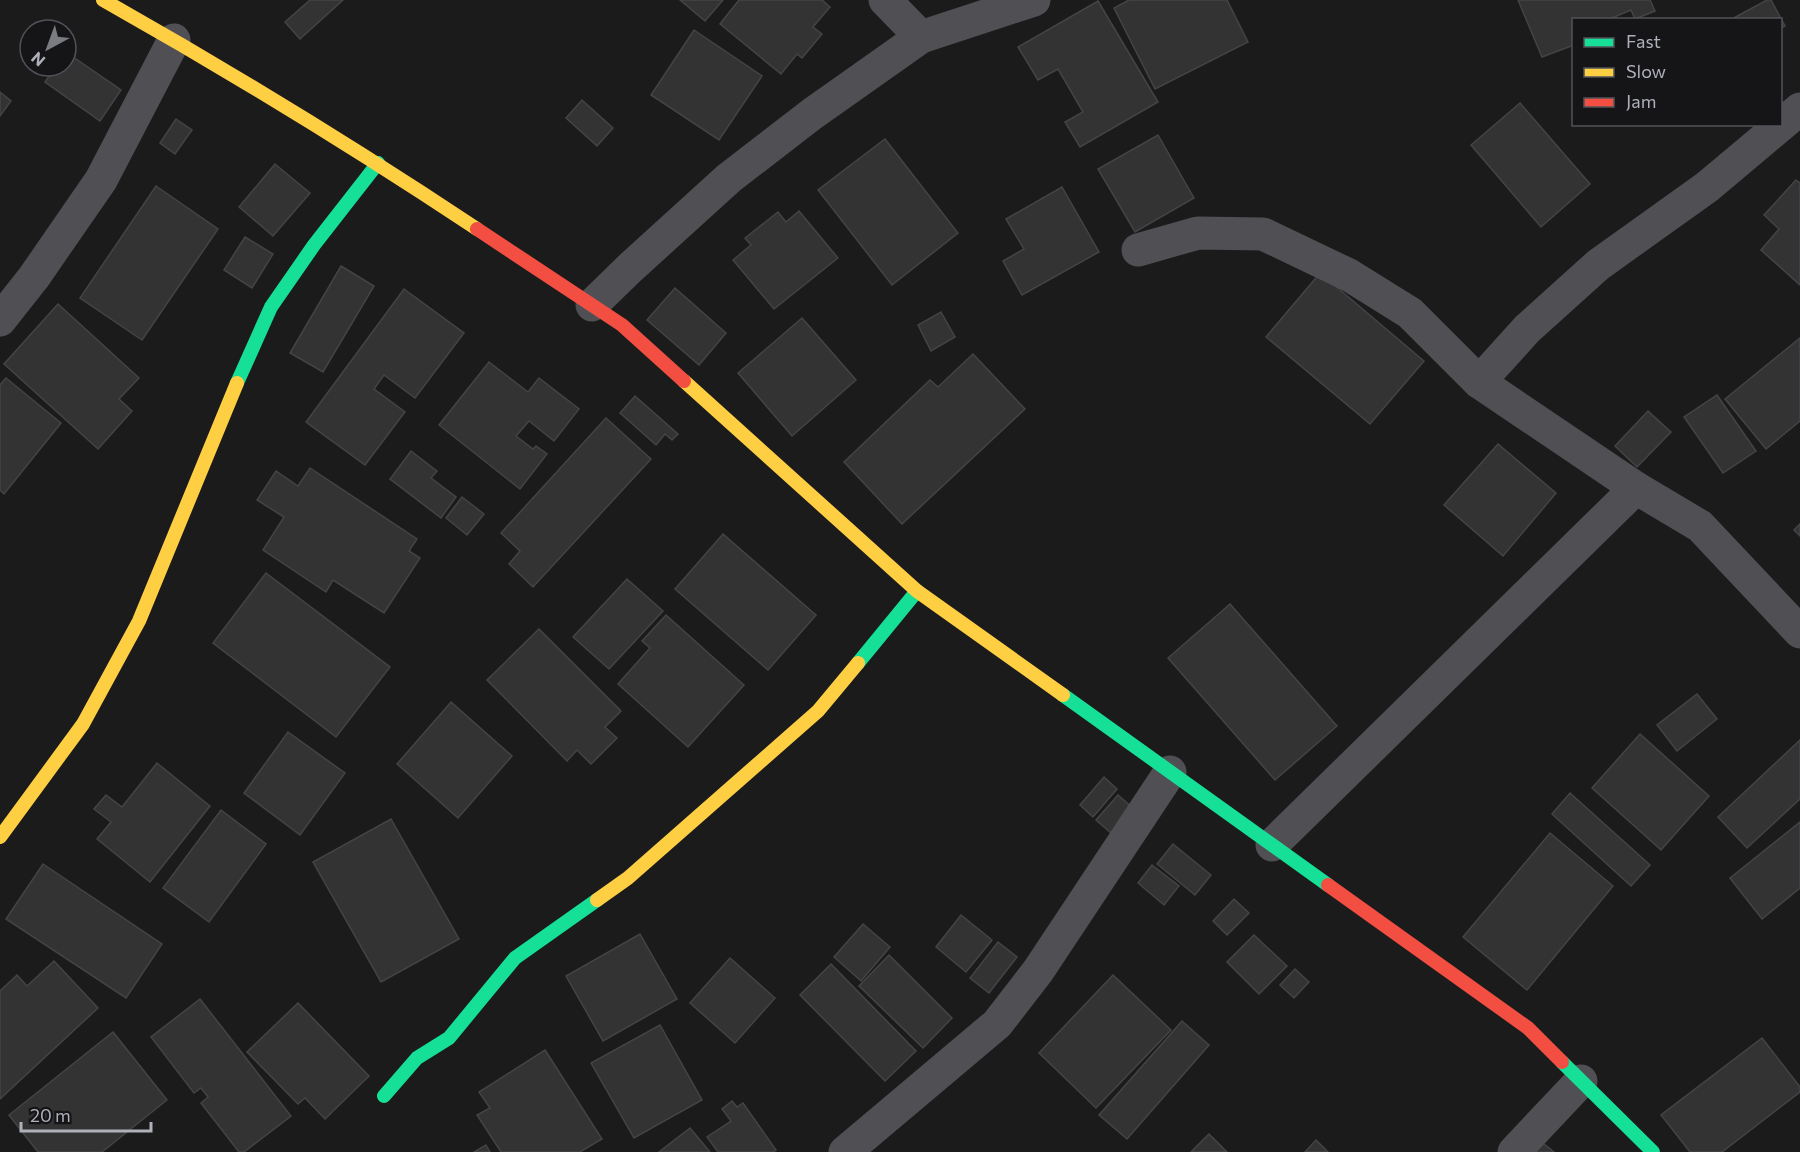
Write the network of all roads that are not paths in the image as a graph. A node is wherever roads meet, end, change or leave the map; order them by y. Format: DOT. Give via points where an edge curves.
graph roads {
  1 [pos="103,0"];
  2 [pos="885,0"];
  3 [pos="1034,0"];
  4 [pos="921,37"];
  5 [pos="174,40"];
  6 [pos="1800,110"];
  7 [pos="1782,125"];
  8 [pos="1781,126"];
  9 [pos="378,163"];
  10 [pos="1138,250"];
  11 [pos="592,305"];
  12 [pos="0,320"];
  13 [pos="1479,382"];
  14 [pos="1636,488"];
  15 [pos="916,591"];
  16 [pos="1800,632"];
  17 [pos="1170,772"];
  18 [pos="0,837"];
  19 [pos="1272,845"];
  20 [pos="1581,1081"];
  21 [pos="384,1096"];
  22 [pos="845,1152"];
  23 [pos="1514,1152"];
  24 [pos="1653,1152"];
  1 -- 5 [label="street"];
  2 -- 4 [label="street"];
  3 -- 4 [label="street"];
  4 -- 11 [label="street" via="729,178"];
  5 -- 9 [label="street"];
  5 -- 12 [label="street" via="101,180"];
  6 -- 7 [label="street"];
  8 -- 13 [label="street" via="1707,187 1598,265 1527,329"];
  9 -- 11 [label="street"];
  9 -- 18 [label="street" via="271,307 139,621 82,724"];
  10 -- 13 [label="street" via="1198,232 1263,234 1349,275 1410,313"];
  11 -- 15 [label="street" via="622,325"];
  13 -- 14 [label="street"];
  14 -- 16 [label="street" via="1700,526"];
  14 -- 19 [label="street"];
  15 -- 17 [label="street"];
  15 -- 21 [label="street" via="818,711 628,878 515,958 449,1038 417,1058"];
  17 -- 19 [label="street"];
  17 -- 22 [label="street" via="1038,971 997,1024"];
  19 -- 20 [label="street" via="1528,1028"];
  20 -- 23 [label="street"];
  20 -- 24 [label="street"];
}
